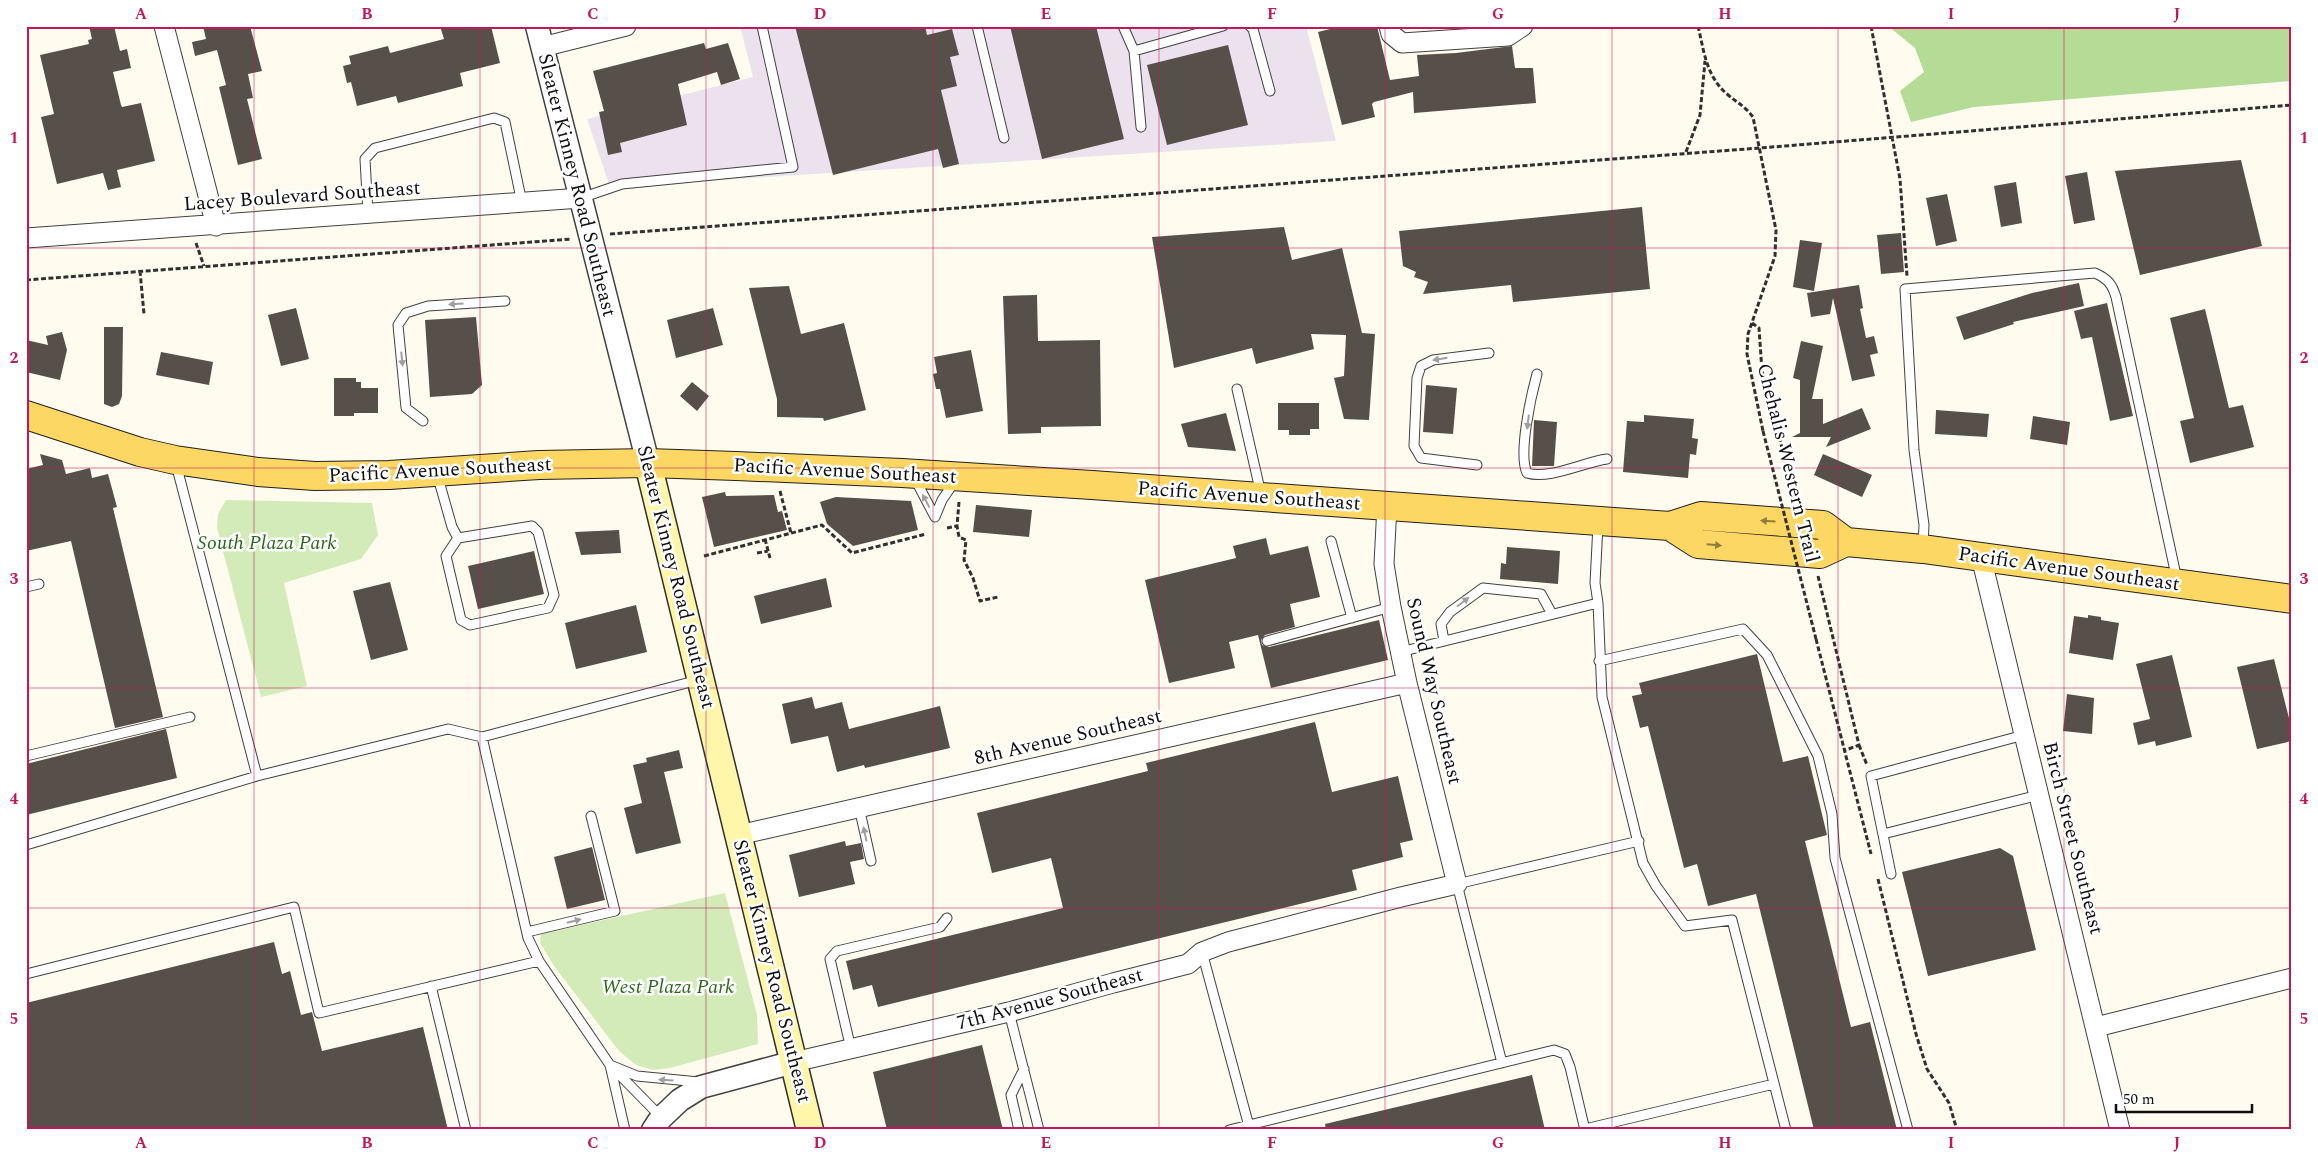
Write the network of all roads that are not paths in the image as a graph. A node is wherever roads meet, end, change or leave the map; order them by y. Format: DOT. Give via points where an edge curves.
graph roads {
  1 [pos="164,26"];
  2 [pos="626,26"];
  3 [pos="762,26"];
  4 [pos="977,26"];
  5 [pos="1123,26"];
  6 [pos="1223,26"];
  7 [pos="1250,26"];
  8 [pos="1389,26"];
  9 [pos="1523,26"];
  10 [pos="540,37"];
  11 [pos="1134,51"];
  12 [pos="1270,91"];
  13 [pos="1141,127"];
  14 [pos="1004,138"];
  15 [pos="581,198"];
  16 [pos="522,203"];
  17 [pos="368,214"];
  18 [pos="216,226"];
  19 [pos="26,238"];
  20 [pos="505,301"];
  21 [pos="1489,353"];
  22 [pos="1537,374"];
  23 [pos="1237,389"];
  24 [pos="26,415"];
  25 [pos="422,421"];
  26 [pos="1607,459"];
  27 [pos="176,460"];
  28 [pos="648,463"];
  29 [pos="1477,464"];
  30 [pos="437,472"];
  31 [pos="913,474"];
  32 [pos="959,489"];
  33 [pos="1262,496"];
  34 [pos="1387,505"];
  35 [pos="1598,522"];
  36 [pos="458,538"];
  37 [pos="1331,541"];
  38 [pos="1923,549"];
  39 [pos="1981,557"];
  40 [pos="39,584"];
  41 [pos="2178,584"];
  42 [pos="26,587"];
  43 [pos="2292,599"];
  44 [pos="1598,603"];
  45 [pos="1391,607"];
  46 [pos="1552,614"];
  47 [pos="1352,618"];
  48 [pos="1267,641"];
  49 [pos="1444,641"];
  50 [pos="1400,652"];
  51 [pos="1600,661"];
  52 [pos="700,679"];
  53 [pos="1407,683"];
  54 [pos="190,717"];
  55 [pos="2024,735"];
  56 [pos="482,737"];
  57 [pos="26,756"];
  58 [pos="257,776"];
  59 [pos="2039,795"];
  60 [pos="859,807"];
  61 [pos="591,816"];
  62 [pos="1883,834"];
  63 [pos="738,835"];
  64 [pos="1638,841"];
  65 [pos="26,845"];
  66 [pos="871,860"];
  67 [pos="1891,874"];
  68 [pos="1458,884"];
  69 [pos="948,918"];
  70 [pos="527,932"];
  71 [pos="1202,952"];
  72 [pos="539,961"];
  73 [pos="26,974"];
  74 [pos="2292,978"];
  75 [pos="431,986"];
  76 [pos="1009,1012"];
  77 [pos="2096,1027"];
  78 [pos="851,1048"];
  79 [pos="794,1062"];
  80 [pos="1502,1063"];
  81 [pos="610,1065"];
  82 [pos="1024,1069"];
  83 [pos="714,1083"];
  84 [pos="1774,1084"];
  85 [pos="657,1124"];
  86 [pos="1249,1127"];
  87 [pos="466,1130"];
  88 [pos="625,1130"];
  89 [pos="810,1130"];
  90 [pos="1019,1130"];
  91 [pos="1039,1130"];
  92 [pos="1229,1130"];
  93 [pos="1585,1130"];
  94 [pos="1786,1130"];
  95 [pos="1908,1130"];
  96 [pos="2120,1130"];
  1 -- 18 [label="street"];
  2 -- 10 [label="street"];
  3 -- 15 [label="lane" via="793,167 622,184"];
  4 -- 14 [label="lane"];
  5 -- 11 [label="lane"];
  6 -- 11 [label="lane"];
  7 -- 12 [label="lane" via="1254,29"];
  8 -- 9 [label="street" via="1391,34 1402,43 1508,36"];
  10 -- 15 [label="street, Sleater Kinney Road Southeast"];
  11 -- 13 [label="lane"];
  15 -- 16 [label="street, Lacey Boulevard Southeast"];
  15 -- 28 [label="street, Sleater Kinney Road Southeast"];
  16 -- 17 [label="street, Lacey Boulevard Southeast"];
  16 -- 17 [label="lane" via="505,122 494,118 375,148 365,159"];
  17 -- 18 [label="street, Lacey Boulevard Southeast"];
  18 -- 19 [label="street, Lacey Boulevard Southeast"];
  20 -- 25 [label="lane, one-way" via="428,306 406,313 398,325 406,408"];
  21 -- 29 [label="lane, one-way" via="1432,360 1421,366 1417,378 1414,446 1417,454 1421,458"];
  22 -- 26 [label="lane, one-way" via="1531,394 1523,458 1527,473 1544,475"];
  23 -- 33 [label="lane"];
  24 -- 27 [label="main road, Pacific Avenue Southeast" via="140,452"];
  27 -- 30 [label="main road, Pacific Avenue Southeast" via="258,472 315,476"];
  27 -- 58 [label="lane"];
  28 -- 30 [label="main road, Pacific Avenue Southeast" via="539,465"];
  28 -- 31 [label="main road, Pacific Avenue Southeast"];
  28 -- 52 [label="main road, Sleater Kinney Road Southeast"];
  30 -- 36 [label="lane"];
  31 -- 32 [label="main road, Pacific Avenue Southeast"];
  32 -- 31 [label="lane, one-way" via="942,500 935,517"];
  32 -- 33 [label="main road, Pacific Avenue Southeast"];
  33 -- 34 [label="main road, Pacific Avenue Southeast"];
  34 -- 35 [label="main road, Pacific Avenue Southeast"];
  34 -- 45 [label="street, Sound Way Southeast" via="1384,564"];
  35 -- 38 [label="main road, Pacific Avenue Southeast" via="1670,526 1698,544 1820,554 1846,542"];
  35 -- 44 [label="lane" via="1595,584"];
  36 -- 36 [label="lane" via="446,556 461,620 470,625 548,608 554,595 538,532 532,526"];
  37 -- 47 [label="lane"];
  38 -- 39 [label="main road, Pacific Avenue Southeast"];
  38 -- 41 [label="lane" via="1924,525 1914,450 1905,289 2095,274 2112,284"];
  39 -- 41 [label="main road, Pacific Avenue Southeast"];
  39 -- 55 [label="street, Birch Street Southeast"];
  40 -- 42 [label="lane"];
  41 -- 43 [label="main road, Pacific Avenue Southeast"];
  44 -- 46 [label="lane"];
  44 -- 51 [label="lane"];
  45 -- 47 [label="lane"];
  45 -- 50 [label="street, Sound Way Southeast"];
  46 -- 49 [label="lane"];
  49 -- 46 [label="lane, one-way" via="1441,624 1450,612 1483,588 1541,594"];
  47 -- 48 [label="lane"];
  49 -- 50 [label="lane"];
  50 -- 53 [label="street, Sound Way Southeast"];
  51 -- 64 [label="lane" via="1602,697"];
  51 -- 95 [label="lane" via="1743,629 1767,655 1818,756 1832,814 1835,858"];
  52 -- 56 [label="lane"];
  52 -- 63 [label="main road, Sleater Kinney Road Southeast"];
  53 -- 60 [label="street, 8th Avenue Southeast"];
  53 -- 68 [label="street, Sound Way Southeast"];
  54 -- 57 [label="lane"];
  55 -- 59 [label="street, Birch Street Southeast"];
  55 -- 62 [label="lane" via="1871,776"];
  56 -- 58 [label="lane" via="448,729"];
  56 -- 70 [label="lane"];
  58 -- 65 [label="lane"];
  59 -- 62 [label="lane"];
  59 -- 77 [label="street, Birch Street Southeast"];
  60 -- 63 [label="street, 8th Avenue Southeast"];
  66 -- 60 [label="lane, one-way"];
  70 -- 61 [label="lane, one-way" via="615,911"];
  62 -- 67 [label="lane"];
  63 -- 79 [label="main road, Sleater Kinney Road Southeast"];
  64 -- 68 [label="lane"];
  64 -- 84 [label="lane" via="1643,863 1686,926 1732,920"];
  68 -- 71 [label="street, 7th Avenue Southeast" via="1401,896 1228,942"];
  68 -- 80 [label="lane"];
  69 -- 78 [label="lane" via="940,927 837,951 830,958"];
  70 -- 72 [label="lane"];
  71 -- 76 [label="street, 7th Avenue Southeast" via="1188,964"];
  71 -- 86 [label="lane"];
  72 -- 75 [label="lane"];
  72 -- 81 [label="lane"];
  73 -- 75 [label="lane" via="294,907 319,1013"];
  74 -- 77 [label="street"];
  75 -- 87 [label="lane"];
  76 -- 78 [label="street, 7th Avenue Southeast"];
  76 -- 82 [label="lane"];
  77 -- 96 [label="street, Birch Street Southeast"];
  78 -- 79 [label="street, 7th Avenue Southeast"];
  79 -- 83 [label="street, 7th Avenue Southeast"];
  79 -- 89 [label="main road, Sleater Kinney Road Southeast"];
  80 -- 86 [label="lane"];
  80 -- 93 [label="lane" via="1554,1050 1565,1054"];
  83 -- 81 [label="lane, one-way" via="637,1076"];
  81 -- 85 [label="lane"];
  81 -- 88 [label="lane"];
  82 -- 90 [label="lane" via="1011,1095"];
  82 -- 91 [label="lane"];
  83 -- 85 [label="street, 7th Avenue Southeast" via="680,1100"];
  84 -- 93 [label="lane"];
  84 -- 94 [label="lane"];
  86 -- 92 [label="lane"];
}
